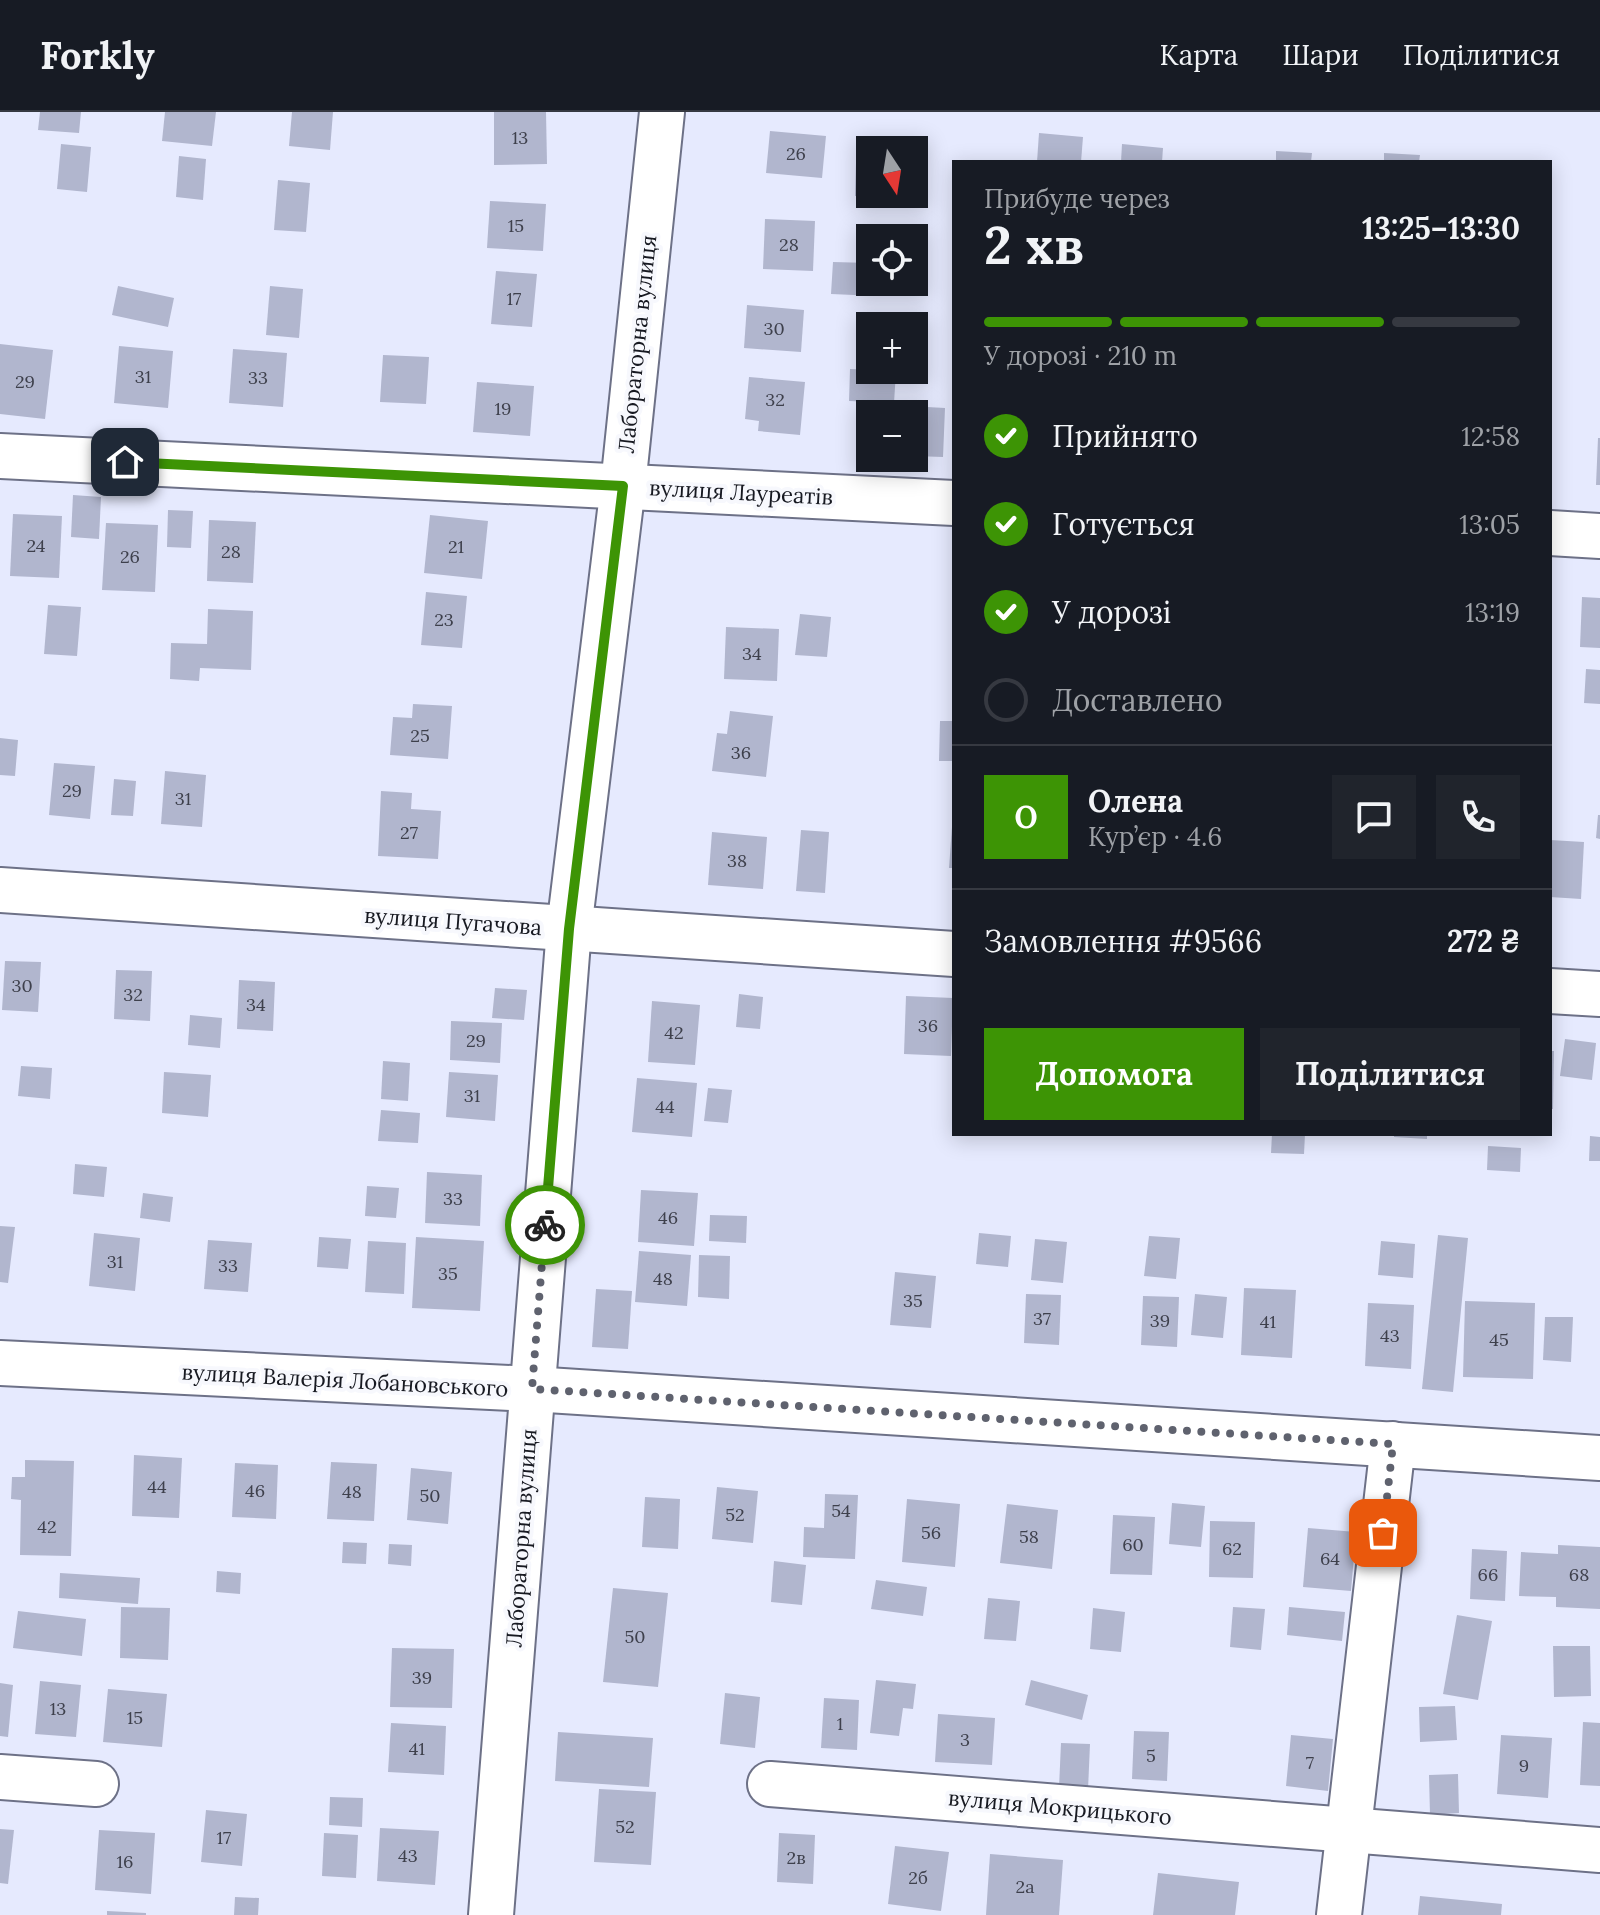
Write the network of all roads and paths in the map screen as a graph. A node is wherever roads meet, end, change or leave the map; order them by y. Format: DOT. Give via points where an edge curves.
graph roads {
  1 [pos="662,112"];
  2 [pos="0,456"];
  3 [pos="623,486"];
  4 [pos="952,503"];
  5 [pos="1552,533"];
  6 [pos="1600,536"];
  7 [pos="0,890"];
  8 [pos="569,929"];
  9 [pos="952,954"];
  10 [pos="1552,991"];
  11 [pos="1600,994"];
  12 [pos="0,1363"];
  13 [pos="532,1389"];
  14 [pos="1393,1444"];
  15 [pos="1600,1458"];
  16 [pos="0,1777"];
  17 [pos="96,1784"];
  18 [pos="770,1784"];
  19 [pos="1349,1831"];
  20 [pos="1600,1850"];
  21 [pos="491,1915"];
  22 [pos="1339,1915"];
  1 -- 3 [label="street, Лабораторна вулиця"];
  2 -- 3 [label="street, вулиця Лауреатів"];
  3 -- 4 [label="street, вулиця Лауреатів"];
  3 -- 8 [label="street, Лабораторна вулиця"];
  5 -- 6 [label="street"];
  7 -- 8 [label="street, вулиця Пугачова"];
  8 -- 9 [label="street, вулиця Пугачова"];
  8 -- 13 [label="street, Лабораторна вулиця"];
  10 -- 11 [label="street"];
  12 -- 13 [label="street, вулиця Валерія Лобановського"];
  13 -- 14 [label="street, вулиця Валерія Лобановського"];
  13 -- 21 [label="street, Лабораторна вулиця"];
  14 -- 15 [label="street, вулиця Валерія Лобановського"];
  14 -- 19 [label="street"];
  16 -- 17 [label="street"];
  18 -- 19 [label="street, вулиця Мокрицького"];
  19 -- 20 [label="street, вулиця Мокрицького"];
  19 -- 22 [label="street"];
}
